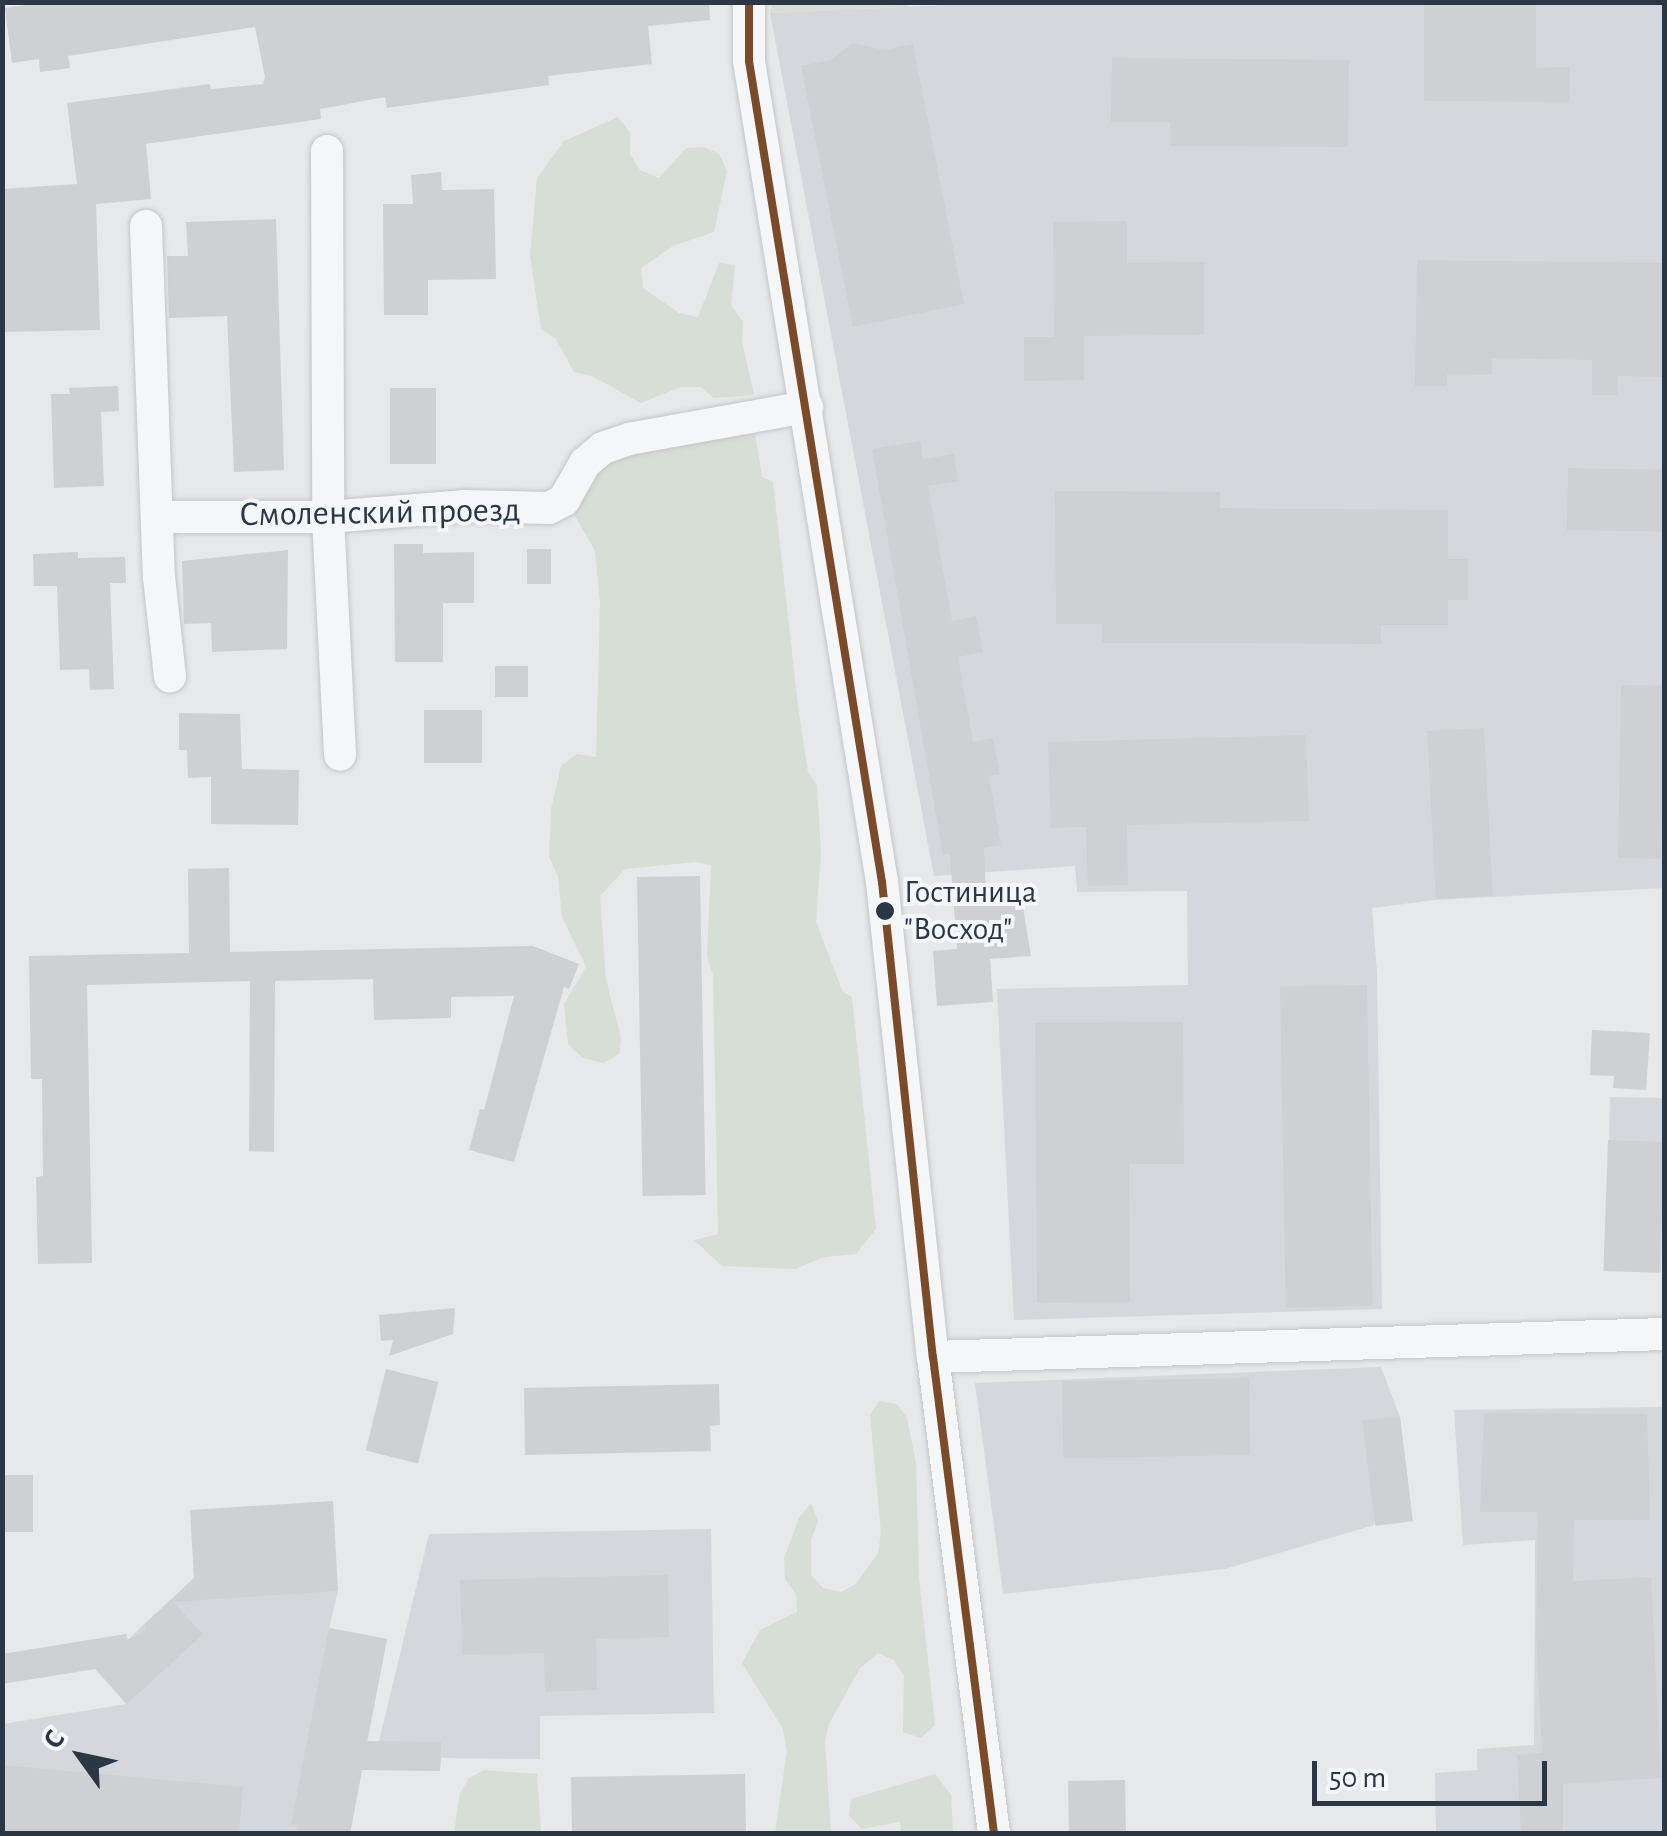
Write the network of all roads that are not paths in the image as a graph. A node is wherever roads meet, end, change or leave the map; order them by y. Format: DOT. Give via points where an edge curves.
graph roads {
  1 [pos="749,2"];
  2 [pos="327,151"];
  3 [pos="146,226"];
  4 [pos="807,407"];
  5 [pos="159,517"];
  6 [pos="328,517"];
  7 [pos="170,676"];
  8 [pos="340,755"];
  9 [pos="1664,1334"];
  10 [pos="932,1358"];
  11 [pos="994,1834"];
  1 -- 4 [label="street" via="749,61"];
  2 -- 6 [label="street"];
  3 -- 5 [label="street"];
  4 -- 6 [label="street, Смоленский проезд" via="603,448 585,463 564,500 549,508 464,506"];
  4 -- 10 [label="street" via="882,882"];
  5 -- 6 [label="street, Смоленский проезд"];
  5 -- 7 [label="street"];
  6 -- 8 [label="street"];
  9 -- 10 [label="street"];
  10 -- 11 [label="street"];
}
